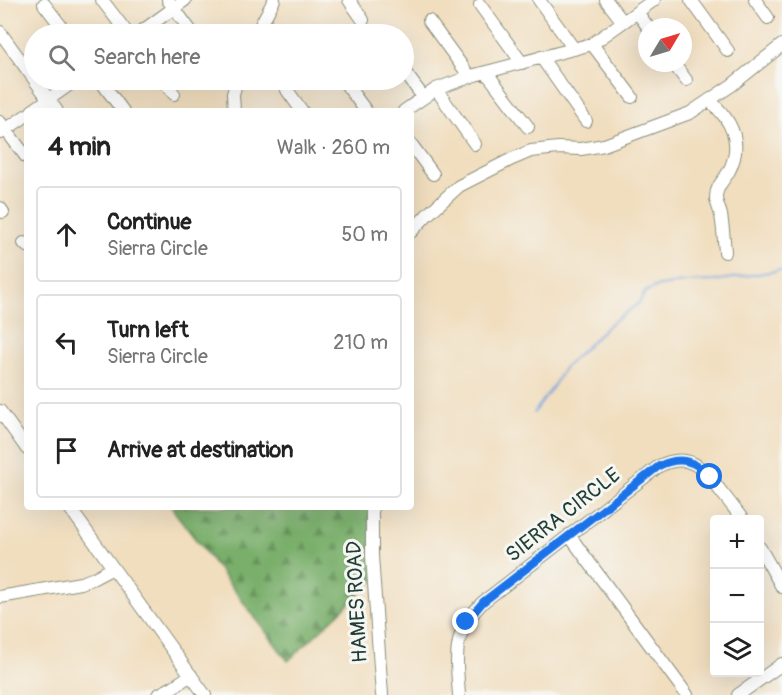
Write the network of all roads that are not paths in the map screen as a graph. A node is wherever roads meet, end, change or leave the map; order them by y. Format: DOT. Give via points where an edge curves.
graph roads {
  1 [pos="102,0"];
  2 [pos="185,0"];
  3 [pos="274,0"];
  4 [pos="349,0"];
  5 [pos="539,0"];
  6 [pos="606,0"];
  7 [pos="654,0"];
  8 [pos="691,0"];
  9 [pos="755,0"];
  10 [pos="44,4"];
  11 [pos="171,4"];
  12 [pos="480,5"];
  13 [pos="637,12"];
  14 [pos="641,18"];
  15 [pos="768,18"];
  16 [pos="363,20"];
  17 [pos="429,21"];
  18 [pos="623,22"];
  19 [pos="59,24"];
  20 [pos="120,24"];
  21 [pos="149,24"];
  22 [pos="186,24"];
  23 [pos="261,24"];
  24 [pos="0,32"];
  25 [pos="592,44"];
  26 [pos="782,45"];
  27 [pos="573,49"];
  28 [pos="728,51"];
  29 [pos="541,57"];
  30 [pos="522,63"];
  31 [pos="24,66"];
  32 [pos="486,72"];
  33 [pos="680,72"];
  34 [pos="470,77"];
  35 [pos="686,80"];
  36 [pos="414,85"];
  37 [pos="436,89"];
  38 [pos="42,90"];
  39 [pos="61,90"];
  40 [pos="107,90"];
  41 [pos="171,90"];
  42 [pos="234,90"];
  43 [pos="286,90"];
  44 [pos="350,90"];
  45 [pos="174,94"];
  46 [pos="423,97"];
  47 [pos="632,97"];
  48 [pos="48,99"];
  49 [pos="709,100"];
  50 [pos="36,108"];
  51 [pos="55,108"];
  52 [pos="121,108"];
  53 [pos="234,108"];
  54 [pos="300,108"];
  55 [pos="364,108"];
  56 [pos="408,108"];
  57 [pos="24,117"];
  58 [pos="586,121"];
  59 [pos="528,127"];
  60 [pos="2,129"];
  61 [pos="476,144"];
  62 [pos="414,148"];
  63 [pos="24,155"];
  64 [pos="433,174"];
  65 [pos="414,229"];
  66 [pos="725,252"];
  67 [pos="0,411"];
  68 [pos="24,445"];
  69 [pos="71,510"];
  70 [pos="372,510"];
  71 [pos="740,515"];
  72 [pos="569,535"];
  73 [pos="764,556"];
  74 [pos="113,568"];
  75 [pos="782,587"];
  76 [pos="0,597"];
  77 [pos="782,664"];
  78 [pos="190,675"];
  79 [pos="158,695"];
  80 [pos="205,695"];
  81 [pos="382,695"];
  82 [pos="459,695"];
  83 [pos="687,695"];
  84 [pos="738,695"];
  1 -- 20 [label="street"];
  2 -- 11 [label="street"];
  3 -- 23 [label="street"];
  4 -- 16 [label="street"];
  5 -- 27 [label="street"];
  6 -- 18 [label="street"];
  7 -- 13 [label="street"];
  8 -- 28 [label="street"];
  9 -- 15 [label="street"];
  10 -- 19 [label="street"];
  11 -- 21 [label="street"];
  11 -- 22 [label="street"];
  12 -- 30 [label="street"];
  13 -- 14 [label="street"];
  13 -- 18 [label="street"];
  17 -- 34 [label="street"];
  18 -- 25 [label="street"];
  24 -- 31 [label="street"];
  25 -- 27 [label="street"];
  25 -- 47 [label="street"];
  26 -- 49 [label="street"];
  27 -- 29 [label="street"];
  29 -- 30 [label="street"];
  29 -- 58 [label="street"];
  30 -- 32 [label="street"];
  32 -- 34 [label="street"];
  32 -- 59 [label="street"];
  33 -- 35 [label="street"];
  34 -- 37 [label="street"];
  36 -- 46 [label="street"];
  37 -- 46 [label="street"];
  37 -- 61 [label="street"];
  38 -- 48 [label="street"];
  39 -- 48 [label="street"];
  40 -- 52 [label="street"];
  41 -- 45 [label="street"];
  42 -- 53 [label="street"];
  43 -- 54 [label="street"];
  44 -- 55 [label="street"];
  46 -- 56 [label="street"];
  48 -- 50 [label="street"];
  48 -- 51 [label="street"];
  49 -- 65 [label="street" via="690,112 604,145 531,151 515,157 459,186"];
  49 -- 66 [label="street" via="734,130 733,163 718,186 716,197"];
  57 -- 60 [label="street"];
  60 -- 63 [label="street"];
  62 -- 64 [label="street"];
  67 -- 68 [label="street"];
  69 -- 74 [label="street"];
  70 -- 81 [label="street, HAMES ROAD"];
  71 -- 72 [label="street, SIERRA CIRCLE" via="704,470 690,462 674,460 652,471"];
  72 -- 82 [label="street, SIERRA CIRCLE" via="471,615 456,652"];
  72 -- 83 [label="street"];
  73 -- 75 [label="street"];
  74 -- 76 [label="street" via="81,583"];
  74 -- 78 [label="street"];
  77 -- 84 [label="street"];
  78 -- 79 [label="street"];
  78 -- 80 [label="street"];
}
